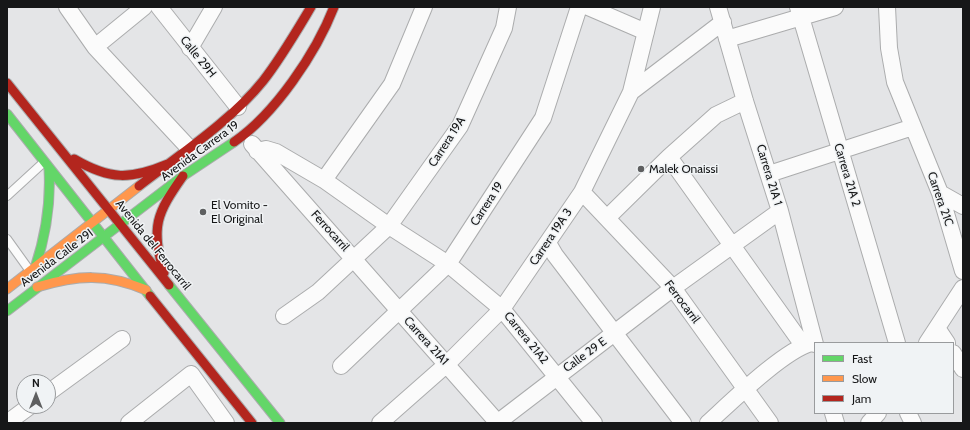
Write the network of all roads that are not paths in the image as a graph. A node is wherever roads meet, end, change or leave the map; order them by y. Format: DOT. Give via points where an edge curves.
graph roads {
  1 [pos="66,7"];
  2 [pos="144,7"];
  3 [pos="159,7"];
  4 [pos="214,7"];
  5 [pos="311,7"];
  6 [pos="334,7"];
  7 [pos="424,7"];
  8 [pos="508,7"];
  9 [pos="579,7"];
  10 [pos="588,7"];
  11 [pos="652,7"];
  12 [pos="718,7"];
  13 [pos="835,7"];
  14 [pos="887,7"];
  15 [pos="799,12"];
  16 [pos="723,22"];
  17 [pos="646,32"];
  18 [pos="727,39"];
  19 [pos="95,47"];
  20 [pos="190,48"];
  21 [pos="7,83"];
  22 [pos="631,92"];
  23 [pos="745,101"];
  24 [pos="238,107"];
  25 [pos="7,114"];
  26 [pos="913,127"];
  27 [pos="245,134"];
  28 [pos="189,148"];
  29 [pos="257,151"];
  30 [pos="840,152"];
  31 [pos="66,154"];
  32 [pos="669,157"];
  33 [pos="168,164"];
  34 [pos="46,166"];
  35 [pos="769,174"];
  36 [pos="183,176"];
  37 [pos="324,180"];
  38 [pos="582,192"];
  39 [pos="940,193"];
  40 [pos="7,196"];
  41 [pos="963,206"];
  42 [pos="110,209"];
  43 [pos="780,211"];
  44 [pos="608,218"];
  45 [pos="91,222"];
  46 [pos="122,224"];
  47 [pos="389,226"];
  48 [pos="104,238"];
  49 [pos="7,239"];
  50 [pos="548,243"];
  51 [pos="732,246"];
  52 [pos="355,258"];
  53 [pos="448,264"];
  54 [pos="33,270"];
  55 [pos="963,271"];
  56 [pos="166,280"];
  57 [pos="37,287"];
  58 [pos="673,288"];
  59 [pos="963,288"];
  60 [pos="7,289"];
  61 [pos="148,291"];
  62 [pos="502,309"];
  63 [pos="399,310"];
  64 [pos="7,311"];
  65 [pos="284,316"];
  66 [pos="937,328"];
  67 [pos="615,333"];
  68 [pos="122,339"];
  69 [pos="897,342"];
  70 [pos="928,342"];
  71 [pos="946,342"];
  72 [pos="811,344"];
  73 [pos="954,355"];
  74 [pos="447,364"];
  75 [pos="341,366"];
  76 [pos="963,369"];
  77 [pos="557,376"];
  78 [pos="56,387"];
  79 [pos="746,389"];
  80 [pos="19,414"];
  81 [pos="877,414"];
  82 [pos="908,414"];
  83 [pos="390,420"];
  84 [pos="7,423"];
  85 [pos="129,423"];
  86 [pos="226,423"];
  87 [pos="252,423"];
  88 [pos="280,423"];
  89 [pos="498,423"];
  90 [pos="594,423"];
  91 [pos="683,423"];
  92 [pos="708,423"];
  93 [pos="770,423"];
  94 [pos="869,423"];
  95 [pos="913,423"];
  1 -- 19 [label="street"];
  2 -- 19 [label="street"];
  3 -- 20 [label="street, Calle 29H"];
  4 -- 20 [label="street"];
  5 -- 24 [label="main road, Avenida Carrera 19" via="288,46 262,82"];
  6 -- 27 [label="main road, Avenida Carrera 19" via="328,22 285,93"];
  7 -- 37 [label="street" via="392,84"];
  8 -- 47 [label="street, Carrera 19A" via="504,28 460,126"];
  9 -- 53 [label="street, Carrera 19" via="543,118"];
  10 -- 17 [label="street"];
  11 -- 17 [label="street, Carrera 19A 3"];
  12 -- 16 [label="street, Carrera 21A 1"];
  13 -- 15 [label="street"];
  14 -- 26 [label="street, Carrera 21C" via="888,48 895,82"];
  15 -- 18 [label="street"];
  15 -- 30 [label="street, Carrera 21A 2"];
  16 -- 18 [label="street, Carrera 21A 1"];
  16 -- 22 [label="street"];
  17 -- 22 [label="street, Carrera 19A 3"];
  18 -- 23 [label="street, Carrera 21A 1"];
  19 -- 28 [label="street"];
  20 -- 24 [label="street, Calle 29H"];
  21 -- 31 [label="main road, Avenida del Ferrocarril"];
  22 -- 38 [label="street, Carrera 19A 3"];
  23 -- 32 [label="street" via="716,115"];
  23 -- 35 [label="street, Carrera 21A 1"];
  24 -- 28 [label="main road, Avenida Carrera 19"];
  25 -- 34 [label="main road"];
  26 -- 30 [label="street"];
  26 -- 39 [label="street, Carrera 21C"];
  27 -- 29 [label="street, Ferrocarril"];
  27 -- 36 [label="main road, Avenida Carrera 19"];
  28 -- 33 [label="main road, Avenida Carrera 19"];
  29 -- 37 [label="street, Carrera 21A2" via="266,149 276,152"];
  29 -- 52 [label="street, Ferrocarril"];
  30 -- 35 [label="street"];
  30 -- 69 [label="street, Carrera 21A 2"];
  31 -- 33 [label="main road" via="106,175 127,177 145,174"];
  31 -- 42 [label="main road, Avenida del Ferrocarril"];
  32 -- 44 [label="street"];
  32 -- 51 [label="street"];
  33 -- 42 [label="main road, Avenida Carrera 19"];
  34 -- 40 [label="lane"];
  34 -- 45 [label="main road"];
  34 -- 54 [label="main road" via="51,208 45,238"];
  35 -- 43 [label="street, Carrera 21A 1"];
  36 -- 46 [label="main road, Avenida Carrera 19"];
  36 -- 56 [label="main road" via="165,202 158,219 158,257"];
  37 -- 47 [label="street, Carrera 21A2"];
  38 -- 44 [label="street, Ferrocarril"];
  38 -- 50 [label="street, Carrera 19A 3"];
  39 -- 41 [label="street"];
  39 -- 55 [label="street, Carrera 21C"];
  42 -- 45 [label="main road, Avenida Calle 29I"];
  42 -- 46 [label="main road, Avenida del Ferrocarril"];
  43 -- 51 [label="street"];
  43 -- 72 [label="street, Carrera 21A 1"];
  44 -- 58 [label="street, Ferrocarril"];
  45 -- 48 [label="main road"];
  45 -- 54 [label="main road, Avenida Calle 29I"];
  46 -- 48 [label="main road, Avenida Calle 29I"];
  46 -- 56 [label="main road, Avenida del Ferrocarril"];
  47 -- 52 [label="street, Carrera 19A"];
  47 -- 53 [label="street, Carrera 21A2"];
  48 -- 57 [label="main road, Avenida Calle 29I"];
  48 -- 61 [label="main road"];
  49 -- 54 [label="lane"];
  50 -- 62 [label="street, Carrera 19A 3"];
  50 -- 67 [label="street"];
  51 -- 58 [label="street"];
  51 -- 72 [label="street"];
  52 -- 63 [label="street, Carrera 21A1"];
  52 -- 65 [label="street, Ferrocarril" via="318,292"];
  53 -- 62 [label="street, Carrera 21A2"];
  53 -- 63 [label="street, Carrera 19"];
  54 -- 60 [label="main road, Avenida Calle 29I"];
  56 -- 88 [label="main road, Avenida del Ferrocarril"];
  57 -- 61 [label="main road" via="90,275 117,279"];
  57 -- 64 [label="main road, Avenida Calle 29I"];
  58 -- 67 [label="street, Calle 29 E"];
  58 -- 79 [label="street, Ferrocarril"];
  59 -- 66 [label="street"];
  61 -- 87 [label="main road"];
  62 -- 74 [label="street, Carrera 19A 3"];
  62 -- 77 [label="street, Carrera 21A2"];
  63 -- 74 [label="street, Carrera 21A1"];
  63 -- 75 [label="street, Carrera 19"];
  66 -- 70 [label="street"];
  66 -- 71 [label="street"];
  67 -- 77 [label="street, Calle 29 E"];
  67 -- 91 [label="street"];
  68 -- 78 [label="street"];
  72 -- 79 [label="street"];
  73 -- 76 [label="street"];
  74 -- 83 [label="street, Carrera 19A 3"];
  74 -- 89 [label="street, Carrera 21A1"];
  77 -- 89 [label="street, Calle 29 E"];
  77 -- 90 [label="street, Carrera 21A2"];
  79 -- 92 [label="street"];
  79 -- 93 [label="street, Ferrocarril"];
  80 -- 84 [label="street"];
  81 -- 94 [label="street"];
  82 -- 95 [label="street"];
  85 -- 86 [label="street" via="191,374"];
}
